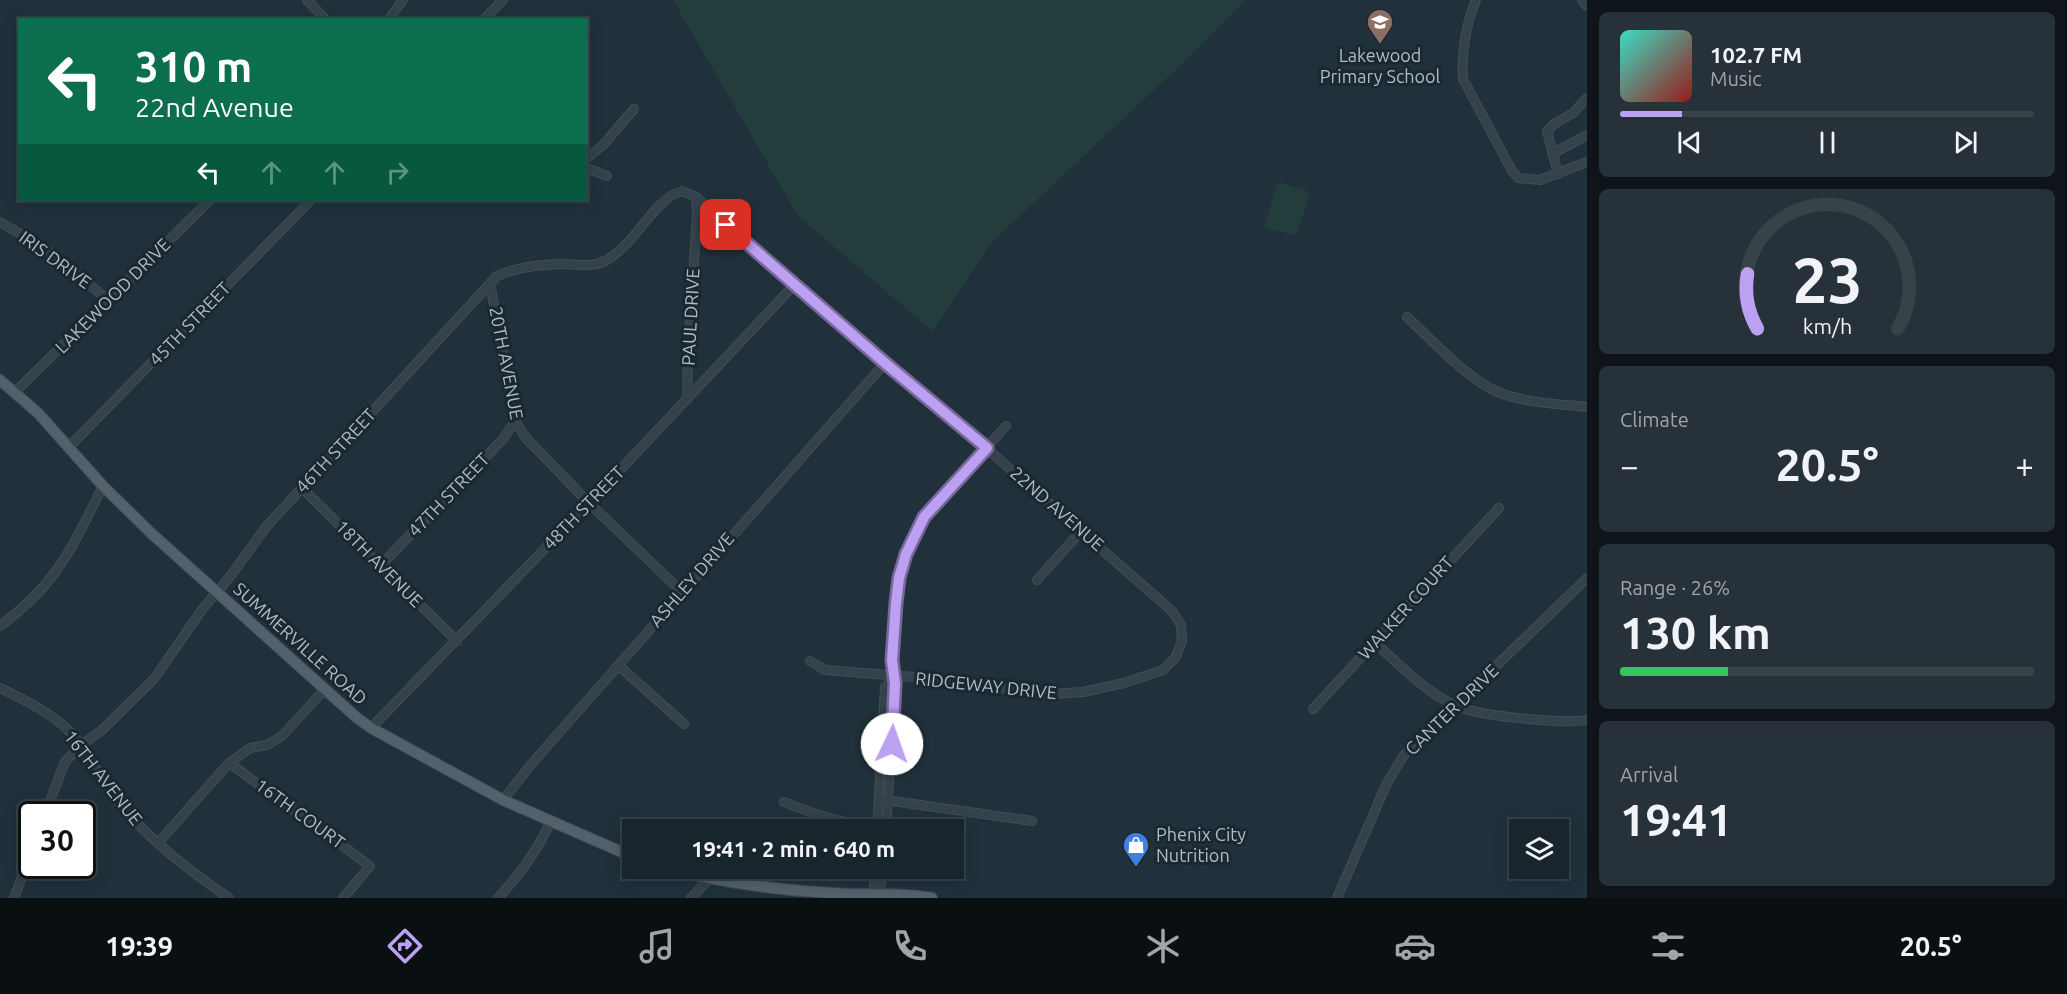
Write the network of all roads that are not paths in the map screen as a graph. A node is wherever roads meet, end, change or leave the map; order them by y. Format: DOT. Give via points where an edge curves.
graph roads {
  1 [pos="307,0"];
  2 [pos="403,0"];
  3 [pos="503,0"];
  4 [pos="1476,0"];
  5 [pos="1582,0"];
  6 [pos="1587,6"];
  7 [pos="324,18"];
  8 [pos="390,18"];
  9 [pos="485,18"];
  10 [pos="1587,98"];
  11 [pos="634,109"];
  12 [pos="1587,135"];
  13 [pos="1552,154"];
  14 [pos="588,157"];
  15 [pos="1587,162"];
  16 [pos="588,169"];
  17 [pos="1558,174"];
  18 [pos="607,176"];
  19 [pos="696,198"];
  20 [pos="209,201"];
  21 [pos="310,201"];
  22 [pos="0,222"];
  23 [pos="490,283"];
  24 [pos="795,284"];
  25 [pos="108,300"];
  26 [pos="1407,317"];
  27 [pos="885,363"];
  28 [pos="0,380"];
  29 [pos="15,392"];
  30 [pos="687,400"];
  31 [pos="1587,407"];
  32 [pos="515,422"];
  33 [pos="1006,426"];
  34 [pos="69,447"];
  35 [pos="987,448"];
  36 [pos="103,486"];
  37 [pos="301,487"];
  38 [pos="589,503"];
  39 [pos="1499,508"];
  40 [pos="1081,531"];
  41 [pos="380,566"];
  42 [pos="1587,578"];
  43 [pos="1037,579"];
  44 [pos="217,592"];
  45 [pos="682,592"];
  46 [pos="0,626"];
  47 [pos="457,640"];
  48 [pos="1182,642"];
  49 [pos="1374,642"];
  50 [pos="810,661"];
  51 [pos="619,666"];
  52 [pos="895,676"];
  53 [pos="0,688"];
  54 [pos="324,690"];
  55 [pos="1456,707"];
  56 [pos="1313,709"];
  57 [pos="1587,720"];
  58 [pos="684,724"];
  59 [pos="371,728"];
  60 [pos="81,745"];
  61 [pos="229,763"];
  62 [pos="503,800"];
  63 [pos="883,800"];
  64 [pos="50,801"];
  65 [pos="784,802"];
  66 [pos="831,819"];
  67 [pos="879,819"];
  68 [pos="885,819"];
  69 [pos="1032,821"];
  70 [pos="550,822"];
  71 [pos="158,843"];
  72 [pos="622,852"];
  73 [pos="21,879"];
  74 [pos="709,879"];
  75 [pos="717,879"];
  76 [pos="874,879"];
  77 [pos="881,879"];
  78 [pos="879,894"];
  79 [pos="14,898"];
  80 [pos="229,898"];
  81 [pos="343,898"];
  82 [pos="498,898"];
  83 [pos="692,898"];
  84 [pos="932,898"];
  85 [pos="1336,898"];
  1 -- 7 [label="street"];
  2 -- 8 [label="street"];
  3 -- 9 [label="street"];
  4 -- 17 [label="street" via="1462,63 1463,79 1518,178 1540,180"];
  5 -- 6 [label="street"];
  10 -- 13 [label="street" via="1547,131"];
  11 -- 14 [label="street"];
  12 -- 13 [label="street"];
  13 -- 17 [label="street"];
  15 -- 17 [label="street"];
  16 -- 18 [label="street"];
  19 -- 23 [label="street, 46TH STREET" via="682,190 674,193 634,237 603,262 513,269"];
  19 -- 24 [label="street, 22ND AVENUE"];
  19 -- 30 [label="street, PAUL DRIVE"];
  20 -- 25 [label="street, LAKEWOOD DRIVE"];
  21 -- 34 [label="street, 45TH STREET"];
  22 -- 25 [label="street, IRIS DRIVE" via="46,249"];
  23 -- 32 [label="street, 20TH AVENUE"];
  23 -- 37 [label="street, 46TH STREET"];
  24 -- 27 [label="street, 22ND AVENUE"];
  24 -- 30 [label="street, 48TH STREET"];
  25 -- 29 [label="street, LAKEWOOD DRIVE"];
  26 -- 31 [label="street" via="1485,386 1516,398"];
  27 -- 35 [label="street, 22ND AVENUE"];
  27 -- 45 [label="street, ASHLEY DRIVE"];
  28 -- 29 [label="main road, SUMMERVILLE ROAD"];
  29 -- 34 [label="main road, SUMMERVILLE ROAD"];
  30 -- 38 [label="street, 48TH STREET"];
  32 -- 38 [label="street, 20TH AVENUE"];
  32 -- 41 [label="street, 47TH STREET"];
  33 -- 35 [label="street"];
  34 -- 36 [label="main road, SUMMERVILLE ROAD"];
  35 -- 40 [label="street, 22ND AVENUE"];
  35 -- 52 [label="street" via="924,517 906,554 896,603 892,660"];
  36 -- 44 [label="main road, SUMMERVILLE ROAD"];
  36 -- 46 [label="street" via="55,573"];
  37 -- 41 [label="street, 18TH AVENUE"];
  37 -- 44 [label="street, 46TH STREET"];
  38 -- 45 [label="street, 20TH AVENUE"];
  38 -- 47 [label="street, 48TH STREET"];
  39 -- 49 [label="street, WALKER COURT"];
  40 -- 43 [label="street"];
  40 -- 48 [label="street, 22ND AVENUE" via="1172,610 1180,625"];
  41 -- 47 [label="street, 18TH AVENUE"];
  42 -- 55 [label="street, CANTER DRIVE"];
  44 -- 54 [label="main road, SUMMERVILLE ROAD"];
  44 -- 60 [label="street, 46TH STREET" via="154,679 101,731"];
  45 -- 51 [label="street, ASHLEY DRIVE"];
  47 -- 59 [label="street, 48TH STREET"];
  48 -- 52 [label="street, RIDGEWAY DRIVE" via="1175,658 1163,670 1075,693 1050,694"];
  49 -- 55 [label="street" via="1422,685"];
  49 -- 56 [label="street, WALKER COURT"];
  50 -- 52 [label="street, RIDGEWAY DRIVE" via="825,670"];
  51 -- 58 [label="street"];
  51 -- 62 [label="street, ASHLEY DRIVE"];
  52 -- 63 [label="street"];
  53 -- 60 [label="street, 16TH AVENUE" via="54,718"];
  54 -- 59 [label="main road, SUMMERVILLE ROAD"];
  54 -- 61 [label="street" via="282,736 267,745 250,748"];
  55 -- 57 [label="street" via="1537,720"];
  55 -- 85 [label="street, CANTER DRIVE" via="1404,755 1395,769"];
  59 -- 62 [label="main road, SUMMERVILLE ROAD"];
  60 -- 64 [label="street, 46TH STREET" via="65,762"];
  60 -- 71 [label="street, 16TH AVENUE" via="118,802"];
  61 -- 71 [label="street"];
  61 -- 81 [label="street, 16TH COURT" via="370,866"];
  62 -- 70 [label="main road, SUMMERVILLE ROAD"];
  63 -- 67 [label="street"];
  63 -- 68 [label="street"];
  63 -- 69 [label="street"];
  65 -- 66 [label="street"];
  70 -- 72 [label="main road, SUMMERVILLE ROAD"];
  70 -- 82 [label="street" via="522,870"];
  71 -- 80 [label="street, 16TH AVENUE"];
  73 -- 79 [label="street"];
  74 -- 83 [label="street"];
  75 -- 78 [label="main road" via="786,889"];
  76 -- 78 [label="street"];
  77 -- 78 [label="street"];
  78 -- 84 [label="main road"];
}
